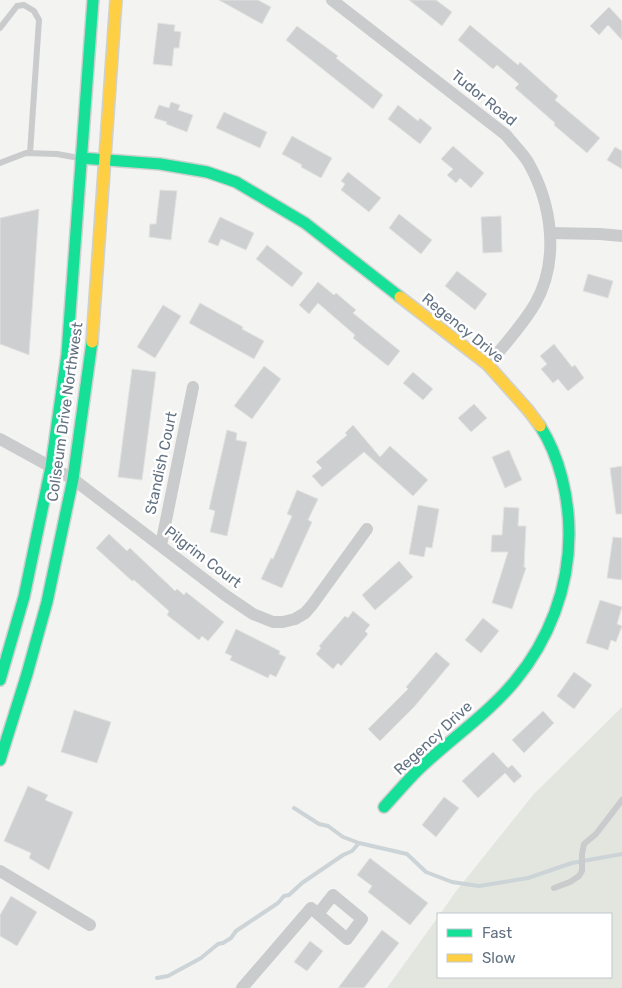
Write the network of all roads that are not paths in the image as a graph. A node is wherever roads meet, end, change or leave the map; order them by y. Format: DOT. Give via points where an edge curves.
graph roads {
  1 [pos="92,0"];
  2 [pos="116,0"];
  3 [pos="332,0"];
  4 [pos="0,28"];
  5 [pos="30,153"];
  6 [pos="81,158"];
  7 [pos="104,160"];
  8 [pos="0,163"];
  9 [pos="550,233"];
  10 [pos="622,236"];
  11 [pos="488,365"];
  12 [pos="193,387"];
  13 [pos="0,439"];
  14 [pos="51,467"];
  15 [pos="73,479"];
  16 [pos="367,529"];
  17 [pos="161,545"];
  18 [pos="0,680"];
  19 [pos="0,760"];
  20 [pos="622,800"];
  21 [pos="384,807"];
  22 [pos="0,871"];
  23 [pos="554,888"];
  24 [pos="314,911"];
  25 [pos="90,924"];
  26 [pos="242,988"];
  1 -- 6 [label="main road, Coliseum Drive Northwest"];
  2 -- 7 [label="main road, Coliseum Drive Northwest"];
  3 -- 9 [label="street, Tudor Road" via="506,135 527,160 544,194"];
  4 -- 5 [label="lane" via="17,6 24,5 34,11 39,20"];
  5 -- 6 [label="lane"];
  5 -- 8 [label="lane"];
  6 -- 7 [label="main road, Regency Drive"];
  6 -- 14 [label="main road, Coliseum Drive Northwest" via="67,354"];
  7 -- 11 [label="main road, Regency Drive" via="198,170 236,182 305,223"];
  7 -- 15 [label="main road, Coliseum Drive Northwest" via="91,357"];
  9 -- 10 [label="street"];
  9 -- 11 [label="street, Tudor Road" via="548,268 542,289 519,326"];
  11 -- 21 [label="main road, Regency Drive" via="528,410 551,447 558,468 566,494 569,521 569,556 561,597 542,642 514,682"];
  12 -- 17 [label="street, Standish Court"];
  13 -- 14 [label="street, Pilgrim Court"];
  14 -- 15 [label="street, Pilgrim Court"];
  14 -- 18 [label="main road, Coliseum Drive Northwest" via="24,597"];
  15 -- 17 [label="street, Pilgrim Court"];
  15 -- 19 [label="main road, Coliseum Drive Northwest" via="47,602"];
  16 -- 17 [label="street, Pilgrim Court" via="305,613 283,622 273,622 253,614"];
  20 -- 23 [label="lane" via="596,834 584,844 583,868 579,876"];
  22 -- 25 [label="street"];
  24 -- 26 [label="street"];
}
